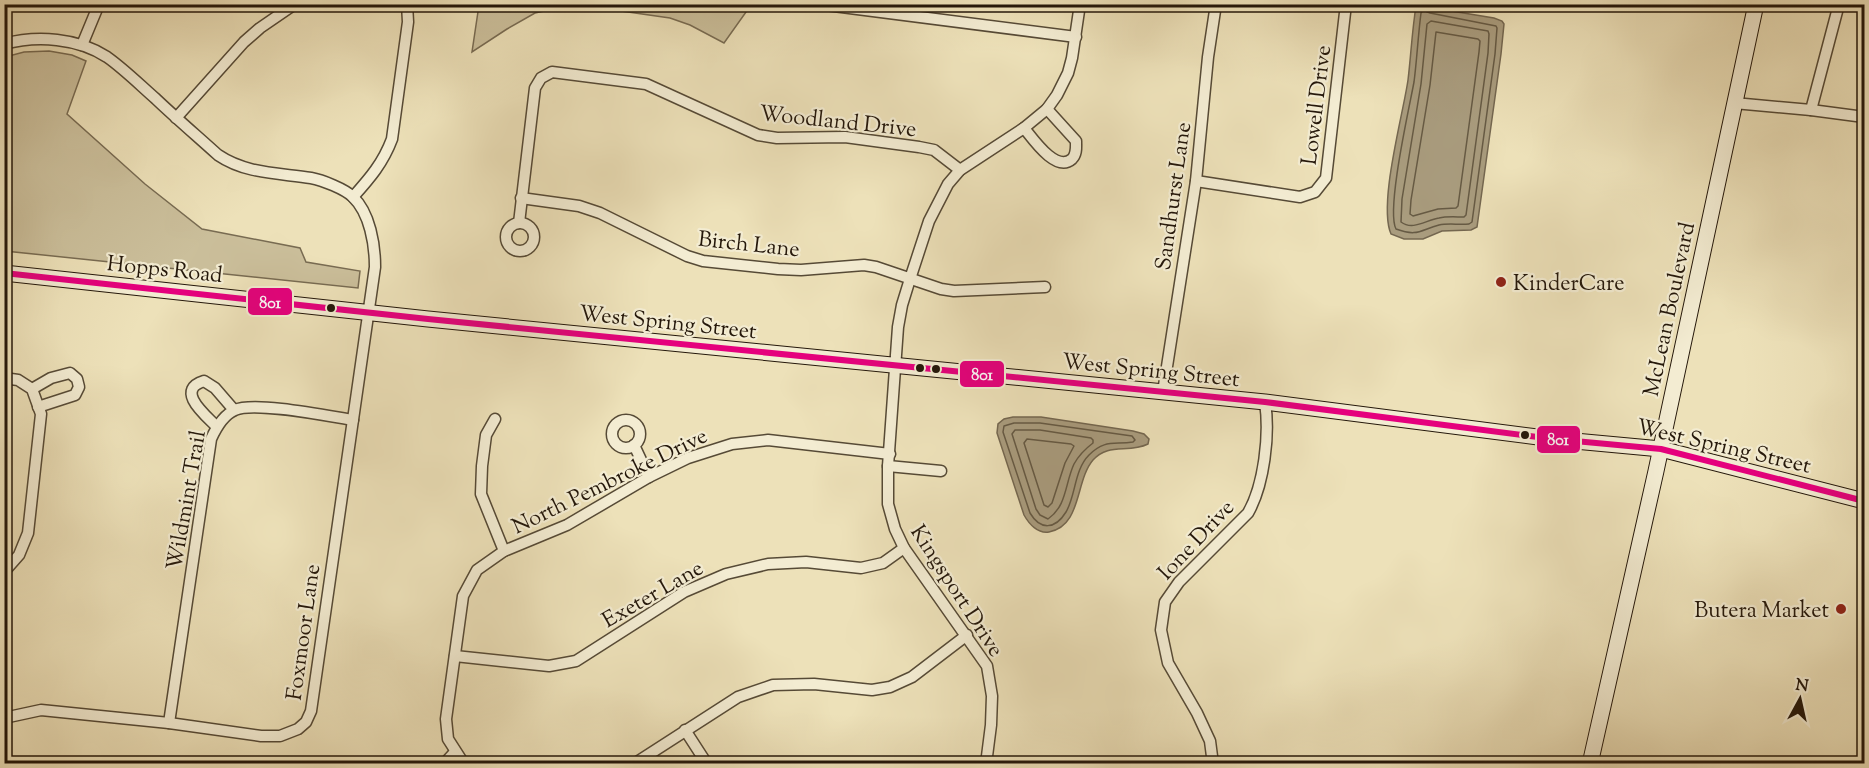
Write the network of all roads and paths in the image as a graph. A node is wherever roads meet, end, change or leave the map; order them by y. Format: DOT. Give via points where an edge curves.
graph roads {
  1 [pos="99,4"];
  2 [pos="295,4"];
  3 [pos="407,4"];
  4 [pos="818,4"];
  5 [pos="1080,4"];
  6 [pos="1216,4"];
  7 [pos="1346,4"];
  8 [pos="1756,4"];
  9 [pos="1839,4"];
  10 [pos="1076,37"];
  11 [pos="4,44"];
  12 [pos="82,45"];
  13 [pos="1734,104"];
  14 [pos="1047,109"];
  15 [pos="1811,110"];
  16 [pos="1864,117"];
  17 [pos="176,118"];
  18 [pos="1024,128"];
  19 [pos="960,170"];
  20 [pos="1196,181"];
  21 [pos="353,197"];
  22 [pos="521,198"];
  23 [pos="519,223"];
  24 [pos="4,273"];
  25 [pos="910,279"];
  26 [pos="1045,287"];
  27 [pos="367,313"];
  28 [pos="428,319"];
  29 [pos="894,366"];
  30 [pos="4,378"];
  31 [pos="32,389"];
  32 [pos="1163,392"];
  33 [pos="1265,402"];
  34 [pos="38,408"];
  35 [pos="234,410"];
  36 [pos="495,419"];
  37 [pos="353,420"];
  38 [pos="216,426"];
  39 [pos="634,445"];
  40 [pos="1661,449"];
  41 [pos="890,454"];
  42 [pos="888,466"];
  43 [pos="941,471"];
  44 [pos="649,477"];
  45 [pos="1864,501"];
  46 [pos="904,548"];
  47 [pos="504,551"];
  48 [pos="4,572"];
  49 [pos="967,635"];
  50 [pos="455,656"];
  51 [pos="4,718"];
  52 [pos="169,723"];
  53 [pos="685,730"];
  54 [pos="455,752"];
  55 [pos="444,764"];
  56 [pos="464,764"];
  57 [pos="634,764"];
  58 [pos="708,764"];
  59 [pos="986,764"];
  60 [pos="1213,764"];
  61 [pos="1590,764"];
  1 -- 12 [label="street"];
  2 -- 17 [label="street" via="244,42"];
  3 -- 21 [label="street" via="392,139 380,165"];
  4 -- 10 [label="street"];
  5 -- 10 [label="street"];
  6 -- 20 [label="street, Sandhurst Lane"];
  7 -- 20 [label="street, Lowell Drive" via="1326,178 1315,192 1300,197"];
  8 -- 13 [label="main road, McLean Boulevard"];
  9 -- 15 [label="street"];
  10 -- 14 [label="street" via="1068,73"];
  11 -- 12 [label="street" via="45,38"];
  12 -- 17 [label="street" via="106,56"];
  13 -- 15 [label="street"];
  13 -- 40 [label="main road, McLean Boulevard"];
  14 -- 18 [label="street"];
  14 -- 18 [label="street" via="1076,141 1076,153 1071,159 1057,162"];
  15 -- 16 [label="street"];
  17 -- 21 [label="street" via="231,164 325,181"];
  18 -- 19 [label="street"];
  19 -- 22 [label="street, Woodland Drive" via="927,148 845,137 758,135 646,84 552,72 541,78 536,88"];
  19 -- 25 [label="street, Kingsport Drive" via="929,221"];
  20 -- 32 [label="street, Sandhurst Lane"];
  21 -- 27 [label="street, Foxmoor Lane" via="368,222 375,247"];
  22 -- 23 [label="street, Woodland Drive"];
  22 -- 25 [label="street, Birch Lane" via="600,213 703,261 801,270 864,265"];
  24 -- 27 [label="main road, Hopps Road"];
  25 -- 26 [label="street, Birch Lane" via="954,291"];
  25 -- 29 [label="street, Kingsport Drive" via="900,316"];
  27 -- 28 [label="main road, Hopps Road"];
  27 -- 37 [label="street, Foxmoor Lane"];
  28 -- 29 [label="main road, West Spring Street"];
  29 -- 32 [label="main road, West Spring Street"];
  29 -- 41 [label="street, Kingsport Drive"];
  30 -- 31 [label="street" via="18,380"];
  31 -- 34 [label="street"];
  31 -- 34 [label="street" via="70,373 77,379 75,395"];
  32 -- 33 [label="main road, West Spring Street"];
  33 -- 40 [label="main road, West Spring Street"];
  33 -- 60 [label="street, Ione Drive" via="1268,422 1254,503 1165,602 1161,630 1168,663 1210,741"];
  34 -- 48 [label="street" via="41,414 28,533 19,555"];
  35 -- 37 [label="street, Wildmint Trail" via="261,406"];
  35 -- 38 [label="street, Wildmint Trail"];
  35 -- 38 [label="street" via="215,388 204,381 196,383 192,398"];
  36 -- 47 [label="street" via="486,435 481,494"];
  37 -- 52 [label="street, Foxmoor Lane" via="311,711 306,722 280,736"];
  38 -- 52 [label="street, Wildmint Trail"];
  39 -- 44 [label="street"];
  40 -- 45 [label="main road, West Spring Street"];
  40 -- 61 [label="main road, McLean Boulevard"];
  41 -- 42 [label="street, Kingsport Drive"];
  41 -- 44 [label="street, North Pembroke Drive" via="768,440 732,444"];
  42 -- 43 [label="street"];
  42 -- 46 [label="street, Kingsport Drive" via="888,504"];
  44 -- 47 [label="street, North Pembroke Drive" via="567,525"];
  46 -- 49 [label="street, Kingsport Drive"];
  46 -- 50 [label="street, Exeter Lane" via="883,562 861,568 806,562 768,564 726,574 684,592 576,661 549,666"];
  47 -- 50 [label="street, North Pembroke Drive" via="477,570 463,596"];
  49 -- 53 [label="street" via="912,677 890,687 872,690 814,684 773,685 738,697"];
  49 -- 59 [label="street, Kingsport Drive" via="987,666 992,696"];
  50 -- 54 [label="street, North Pembroke Drive" via="446,719 448,739"];
  51 -- 52 [label="street, Foxmoor Lane" via="40,710"];
  53 -- 57 [label="street"];
  53 -- 58 [label="street"];
  54 -- 55 [label="street"];
  54 -- 56 [label="street"];
}
